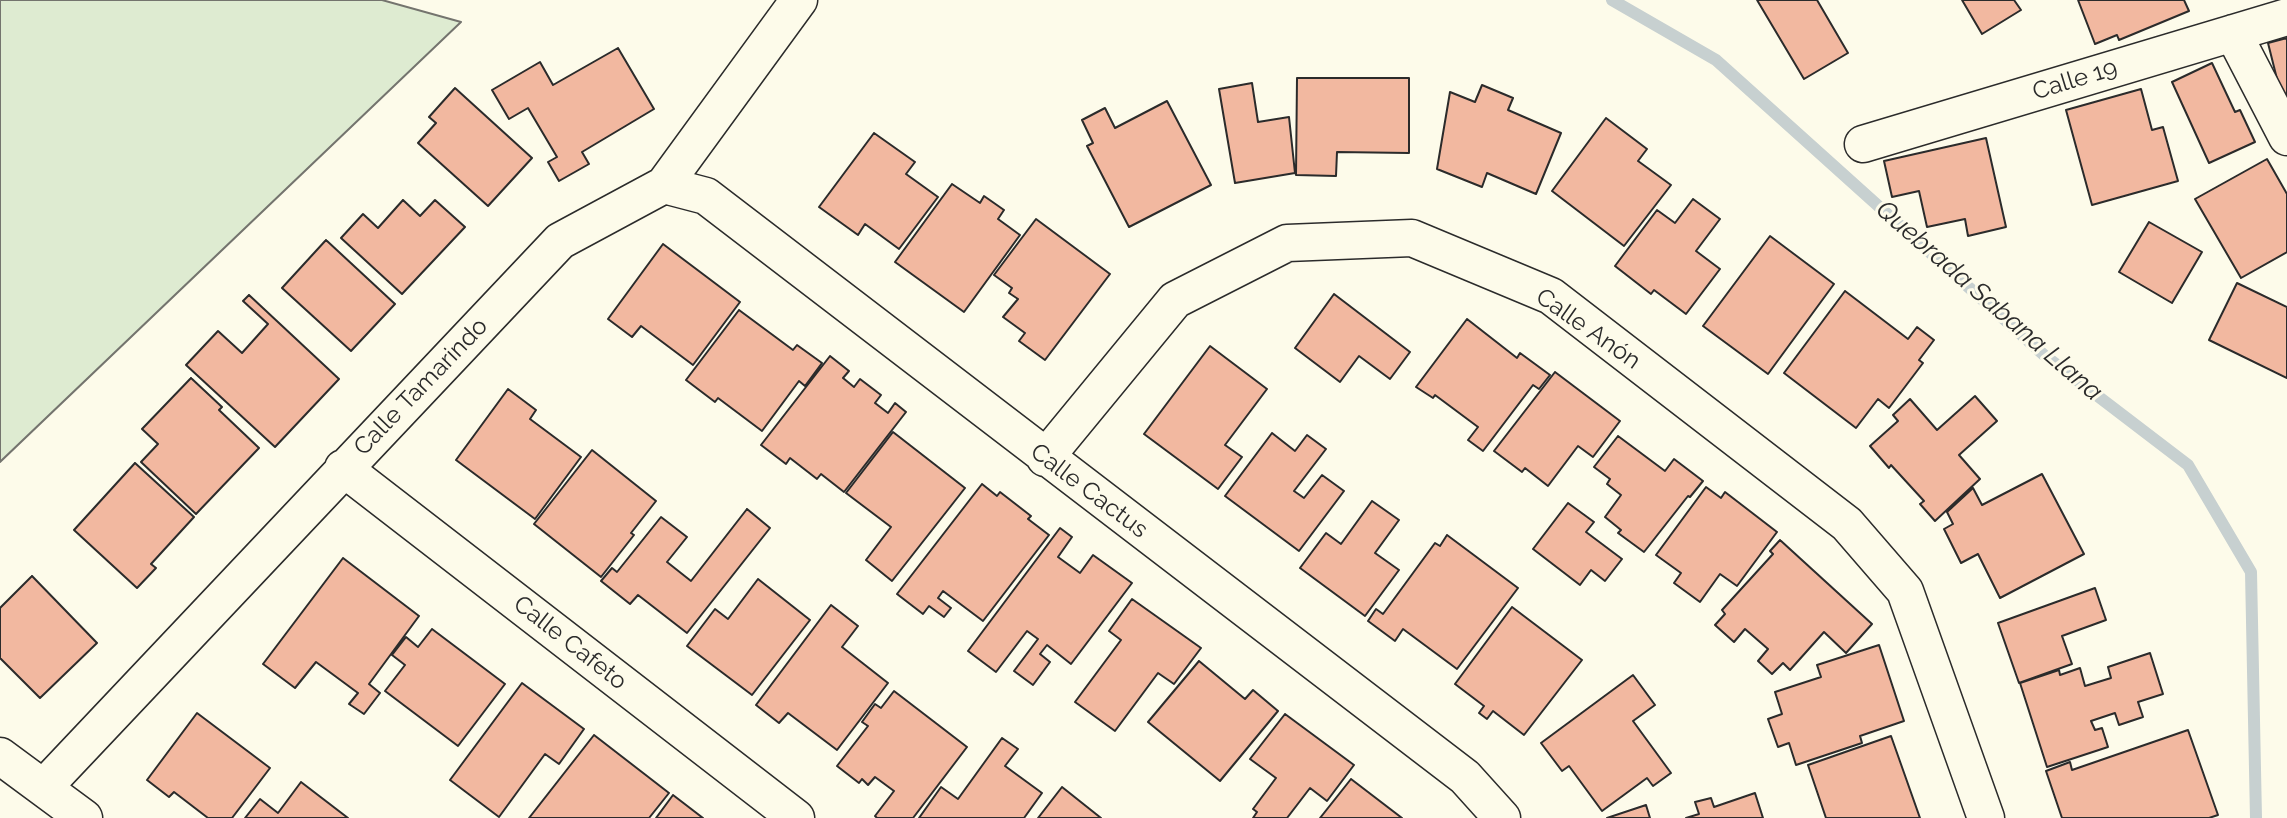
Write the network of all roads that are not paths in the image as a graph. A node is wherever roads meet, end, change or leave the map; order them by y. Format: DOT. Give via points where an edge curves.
graph roads {
  1 [pos="799,0"];
  2 [pos="2287,17"];
  3 [pos="2233,33"];
  4 [pos="2287,137"];
  5 [pos="1863,144"];
  6 [pos="664,185"];
  7 [pos="1045,458"];
  8 [pos="343,468"];
  9 [pos="0,756"];
  10 [pos="44,787"];
  11 [pos="84,818"];
  12 [pos="796,818"];
  13 [pos="1502,818"];
  14 [pos="1986,818"];
  1 -- 6 [label="street, Calle Tamarindo"];
  2 -- 3 [label="street, Calle 19"];
  3 -- 4 [label="street"];
  3 -- 5 [label="street, Calle 19"];
  6 -- 7 [label="street, Calle Cactus" via="706,196"];
  6 -- 8 [label="street, Calle Tamarindo" via="560,241"];
  7 -- 13 [label="street, Calle Cactus" via="1465,777"];
  7 -- 14 [label="street, Calle Anón" via="1175,300 1287,243 1412,238 1551,296 1847,524 1905,591"];
  8 -- 10 [label="street, Calle Tamarindo"];
  8 -- 12 [label="street, Calle Cafeto"];
  9 -- 10 [label="street"];
  10 -- 11 [label="street"];
}
